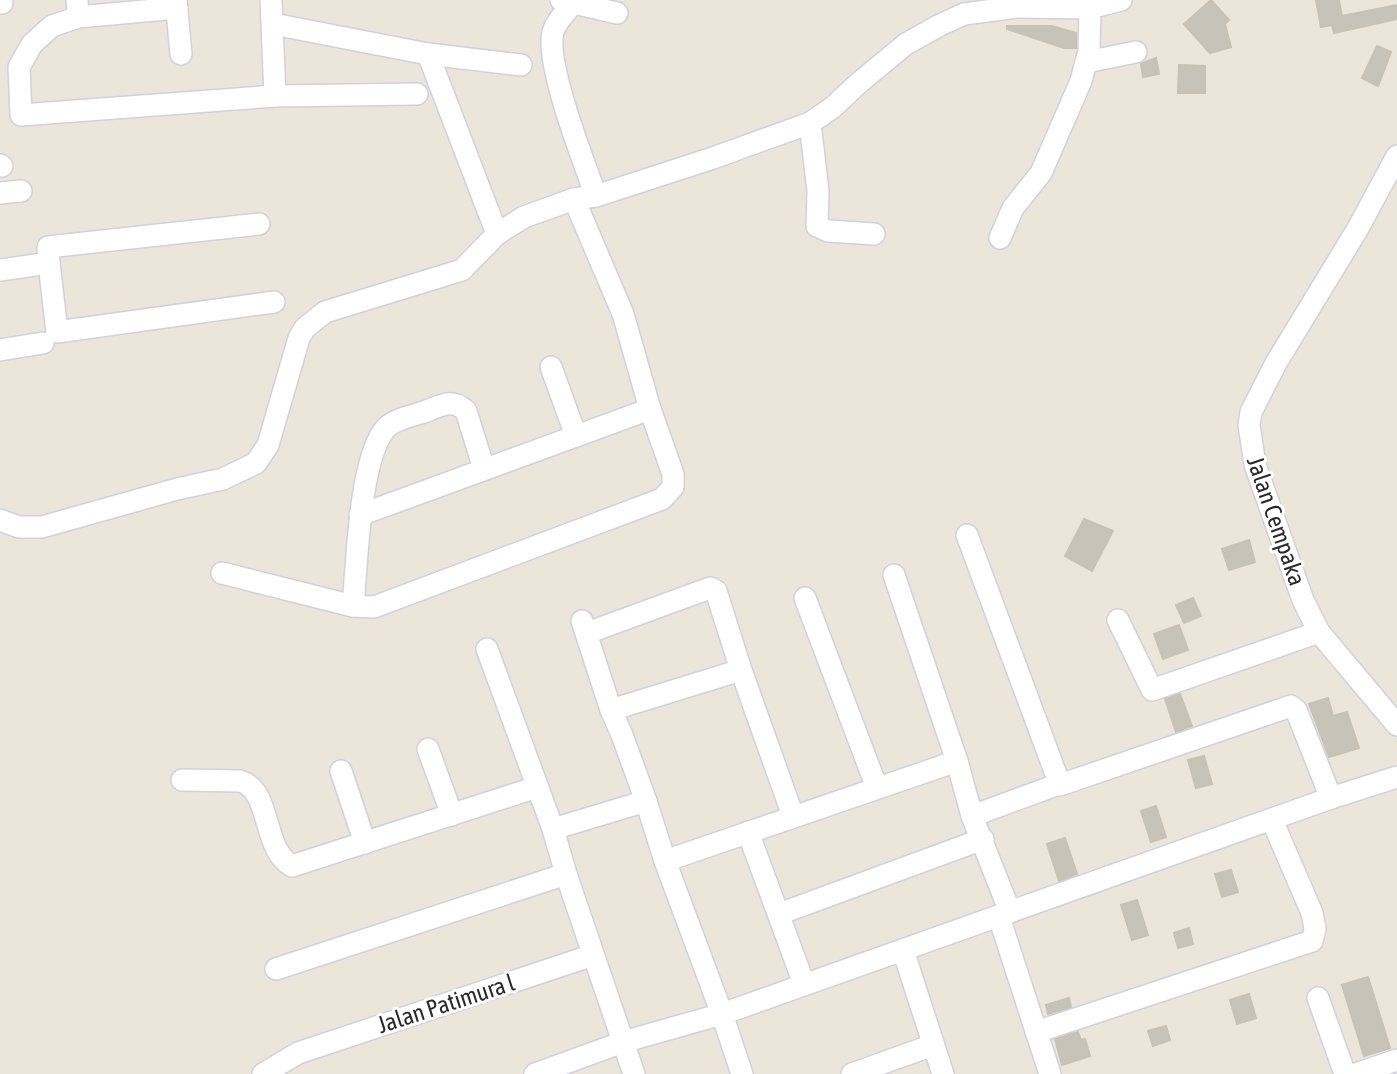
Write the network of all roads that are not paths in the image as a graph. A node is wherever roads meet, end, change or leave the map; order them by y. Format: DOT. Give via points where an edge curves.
graph roads {
  1 [pos="271,0"];
  2 [pos="1121,0"];
  3 [pos="570,1"];
  4 [pos="176,4"];
  5 [pos="1016,4"];
  6 [pos="78,8"];
  7 [pos="1090,8"];
  8 [pos="617,13"];
  9 [pos="273,24"];
  10 [pos="1136,52"];
  11 [pos="181,54"];
  12 [pos="428,54"];
  13 [pos="1086,62"];
  14 [pos="521,65"];
  15 [pos="417,94"];
  16 [pos="275,96"];
  17 [pos="810,123"];
  18 [pos="1397,156"];
  19 [pos="1390,183"];
  20 [pos="596,196"];
  21 [pos="574,199"];
  22 [pos="259,224"];
  23 [pos="497,234"];
  24 [pos="874,234"];
  25 [pos="1000,238"];
  26 [pos="49,263"];
  27 [pos="0,270"];
  28 [pos="274,302"];
  29 [pos="43,343"];
  30 [pos="0,350"];
  31 [pos="551,367"];
  32 [pos="650,409"];
  33 [pos="576,436"];
  34 [pos="484,469"];
  35 [pos="360,515"];
  36 [pos="0,520"];
  37 [pos="967,535"];
  38 [pos="222,573"];
  39 [pos="894,575"];
  40 [pos="805,598"];
  41 [pos="353,606"];
  42 [pos="1118,620"];
  43 [pos="1319,632"];
  44 [pos="487,649"];
  45 [pos="741,670"];
  46 [pos="611,710"];
  47 [pos="1397,725"];
  48 [pos="428,749"];
  49 [pos="957,761"];
  50 [pos="341,771"];
  51 [pos="1397,777"];
  52 [pos="182,780"];
  53 [pos="1059,784"];
  54 [pos="537,787"];
  55 [pos="877,788"];
  56 [pos="1331,798"];
  57 [pos="646,801"];
  58 [pos="453,815"];
  59 [pos="793,816"];
  60 [pos="972,816"];
  61 [pos="1272,820"];
  62 [pos="553,829"];
  63 [pos="748,832"];
  64 [pos="983,839"];
  65 [pos="365,843"];
  66 [pos="664,861"];
  67 [pos="566,874"];
  68 [pos="779,914"];
  69 [pos="1004,914"];
  70 [pos="903,950"];
  71 [pos="593,955"];
  72 [pos="275,969"];
  73 [pos="804,984"];
  74 [pos="1318,998"];
  75 [pos="722,1014"];
  76 [pos="1036,1032"];
  77 [pos="623,1042"];
  78 [pos="933,1045"];
  79 [pos="1397,1060"];
  80 [pos="540,1073"];
  81 [pos="263,1074"];
  82 [pos="634,1074"];
  83 [pos="742,1074"];
  84 [pos="852,1074"];
  85 [pos="943,1074"];
  86 [pos="1049,1074"];
  87 [pos="1345,1074"];
  88 [pos="1356,1074"];
  1 -- 9 [label="street"];
  2 -- 7 [label="street"];
  3 -- 8 [label="street"];
  3 -- 20 [label="street" via="553,32 553,53 560,92"];
  4 -- 6 [label="street"];
  4 -- 11 [label="street"];
  5 -- 7 [label="street"];
  5 -- 17 [label="street" via="964,14 906,44"];
  6 -- 16 [label="street" via="32,44 19,67 21,115"];
  7 -- 13 [label="street"];
  9 -- 12 [label="street"];
  9 -- 16 [label="street"];
  10 -- 13 [label="street"];
  12 -- 14 [label="street"];
  12 -- 23 [label="street"];
  13 -- 25 [label="street" via="1049,157 1013,208"];
  15 -- 16 [label="street"];
  17 -- 20 [label="street"];
  17 -- 24 [label="street" via="817,226"];
  18 -- 19 [label="street, Jalan Cempaka"];
  19 -- 43 [label="street, Jalan Cempaka" via="1276,363 1251,412 1255,465"];
  20 -- 21 [label="street"];
  21 -- 23 [label="street"];
  21 -- 32 [label="street" via="623,314"];
  22 -- 26 [label="street" via="48,247"];
  23 -- 36 [label="street" via="462,270 325,312 305,328 293,352 268,446 256,463 223,479 53,525 31,529"];
  26 -- 27 [label="street"];
  26 -- 28 [label="street" via="57,332"];
  29 -- 30 [label="street"];
  31 -- 33 [label="street"];
  32 -- 33 [label="street"];
  32 -- 41 [label="street" via="673,474 673,487 662,499 374,607"];
  33 -- 34 [label="street"];
  34 -- 35 [label="street"];
  34 -- 35 [label="street" via="466,411 448,402 384,430"];
  35 -- 41 [label="street"];
  37 -- 53 [label="street"];
  38 -- 41 [label="street"];
  39 -- 49 [label="street"];
  40 -- 55 [label="street"];
  42 -- 43 [label="street" via="1152,690"];
  43 -- 47 [label="street, Jalan Cempaka"];
  44 -- 54 [label="street"];
  45 -- 46 [label="street"];
  45 -- 46 [label="street" via="710,588 585,627"];
  45 -- 59 [label="street"];
  46 -- 57 [label="street"];
  48 -- 58 [label="street"];
  49 -- 55 [label="street"];
  49 -- 60 [label="street"];
  50 -- 65 [label="street"];
  51 -- 56 [label="street"];
  52 -- 65 [label="street" via="248,783 256,791 274,843 289,866"];
  53 -- 56 [label="street" via="1291,706"];
  53 -- 60 [label="street"];
  54 -- 58 [label="street"];
  54 -- 62 [label="street"];
  55 -- 59 [label="street"];
  56 -- 61 [label="street"];
  57 -- 62 [label="street"];
  57 -- 66 [label="street"];
  58 -- 65 [label="street"];
  59 -- 63 [label="street"];
  60 -- 64 [label="street"];
  61 -- 69 [label="street"];
  61 -- 76 [label="street" via="1312,914 1312,941"];
  62 -- 67 [label="street"];
  63 -- 66 [label="street"];
  63 -- 68 [label="street"];
  64 -- 68 [label="street"];
  64 -- 69 [label="street"];
  66 -- 75 [label="street"];
  67 -- 71 [label="street"];
  67 -- 72 [label="street"];
  68 -- 73 [label="street"];
  69 -- 70 [label="street"];
  69 -- 76 [label="street"];
  70 -- 73 [label="street"];
  70 -- 78 [label="street"];
  71 -- 77 [label="street"];
  71 -- 81 [label="street, Jalan Patimura l" via="298,1053"];
  73 -- 75 [label="street"];
  74 -- 87 [label="street"];
  75 -- 77 [label="street"];
  75 -- 83 [label="street"];
  76 -- 86 [label="street"];
  77 -- 80 [label="street"];
  77 -- 82 [label="street"];
  78 -- 84 [label="street"];
  78 -- 85 [label="street"];
  79 -- 88 [label="street"];
}
